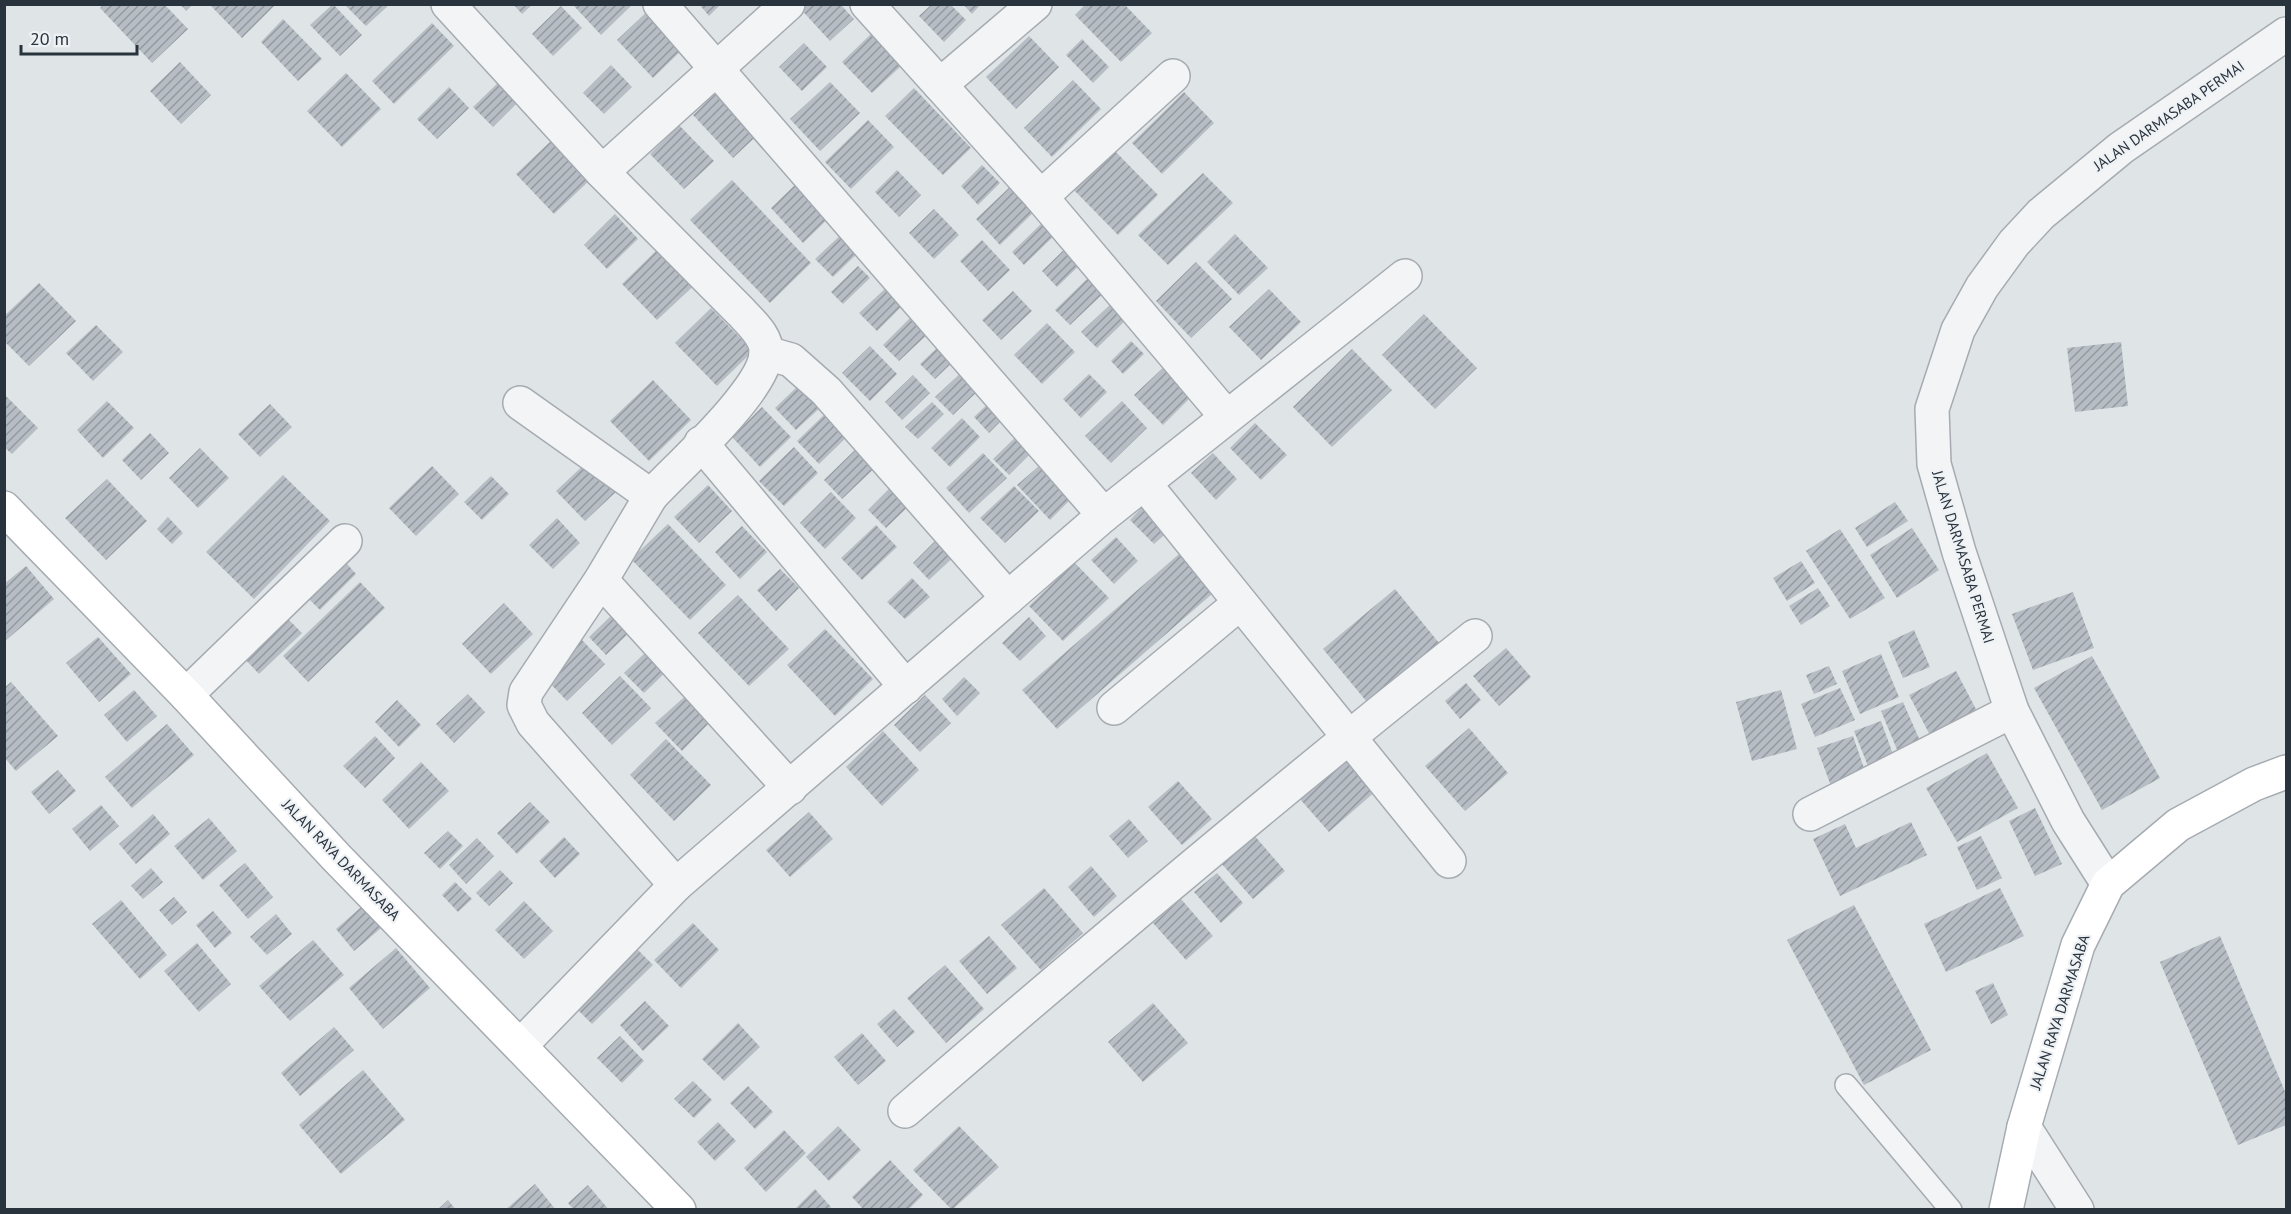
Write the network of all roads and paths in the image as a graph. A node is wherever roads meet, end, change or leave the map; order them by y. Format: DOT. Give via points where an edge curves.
graph roads {
  1 [pos="448,4"];
  2 [pos="660,4"];
  3 [pos="788,4"];
  4 [pos="867,4"];
  5 [pos="1035,4"];
  6 [pos="2286,34"];
  7 [pos="717,69"];
  8 [pos="1173,76"];
  9 [pos="940,85"];
  10 [pos="602,172"];
  11 [pos="1041,197"];
  12 [pos="1406,276"];
  13 [pos="766,353"];
  14 [pos="520,403"];
  15 [pos="1226,416"];
  16 [pos="701,443"];
  17 [pos="1144,483"];
  18 [pos="651,496"];
  19 [pos="4,508"];
  20 [pos="1104,515"];
  21 [pos="345,542"];
  22 [pos="601,579"];
  23 [pos="1008,597"];
  24 [pos="1240,603"];
  25 [pos="1475,636"];
  26 [pos="906,687"];
  27 [pos="186,695"];
  28 [pos="1114,708"];
  29 [pos="2012,711"];
  30 [pos="1349,735"];
  31 [pos="2286,772"];
  32 [pos="789,788"];
  33 [pos="1810,814"];
  34 [pos="1449,861"];
  35 [pos="2108,884"];
  36 [pos="676,885"];
  37 [pos="521,1045"];
  38 [pos="1846,1084"];
  39 [pos="905,1111"];
  40 [pos="2024,1127"];
  41 [pos="680,1209"];
  42 [pos="1950,1209"];
  43 [pos="2006,1209"];
  44 [pos="2077,1209"];
  1 -- 10 [label="street"];
  2 -- 7 [label="street"];
  3 -- 7 [label="street"];
  4 -- 9 [label="street"];
  5 -- 9 [label="street"];
  6 -- 29 [label="street, JALAN DARMASABA PERMAI" via="2121,148 2041,214 1982,286 1958,330 1932,409 1934,464"];
  7 -- 10 [label="street"];
  7 -- 20 [label="street"];
  8 -- 11 [label="street"];
  9 -- 11 [label="street"];
  10 -- 13 [label="street" via="758,330"];
  11 -- 15 [label="street"];
  12 -- 15 [label="street"];
  13 -- 16 [label="street" via="756,383"];
  13 -- 23 [label="street" via="791,360 826,391"];
  14 -- 18 [label="street"];
  15 -- 17 [label="street"];
  16 -- 18 [label="street"];
  16 -- 26 [label="street"];
  17 -- 20 [label="street"];
  17 -- 24 [label="street"];
  18 -- 22 [label="street"];
  19 -- 27 [label="main road, JALAN RAYA DARMASABA"];
  20 -- 23 [label="street"];
  21 -- 27 [label="street"];
  22 -- 32 [label="street"];
  22 -- 36 [label="street" via="526,692 524,705 533,723"];
  23 -- 26 [label="street"];
  24 -- 28 [label="street"];
  24 -- 30 [label="street"];
  25 -- 30 [label="street"];
  26 -- 32 [label="street"];
  27 -- 37 [label="main road, JALAN RAYA DARMASABA" via="336,857"];
  29 -- 33 [label="street"];
  29 -- 35 [label="street, JALAN DARMASABA PERMAI" via="2068,821"];
  30 -- 34 [label="street"];
  30 -- 39 [label="street"];
  31 -- 35 [label="main road, JALAN RAYA DARMASABA" via="2254,784 2178,825"];
  32 -- 36 [label="street"];
  35 -- 40 [label="main road, JALAN RAYA DARMASABA" via="2078,945"];
  36 -- 37 [label="street"];
  37 -- 41 [label="main road, JALAN RAYA DARMASABA"];
  38 -- 42 [label="lane"];
  40 -- 43 [label="main road, JALAN RAYA DARMASABA"];
  40 -- 44 [label="street"];
}
